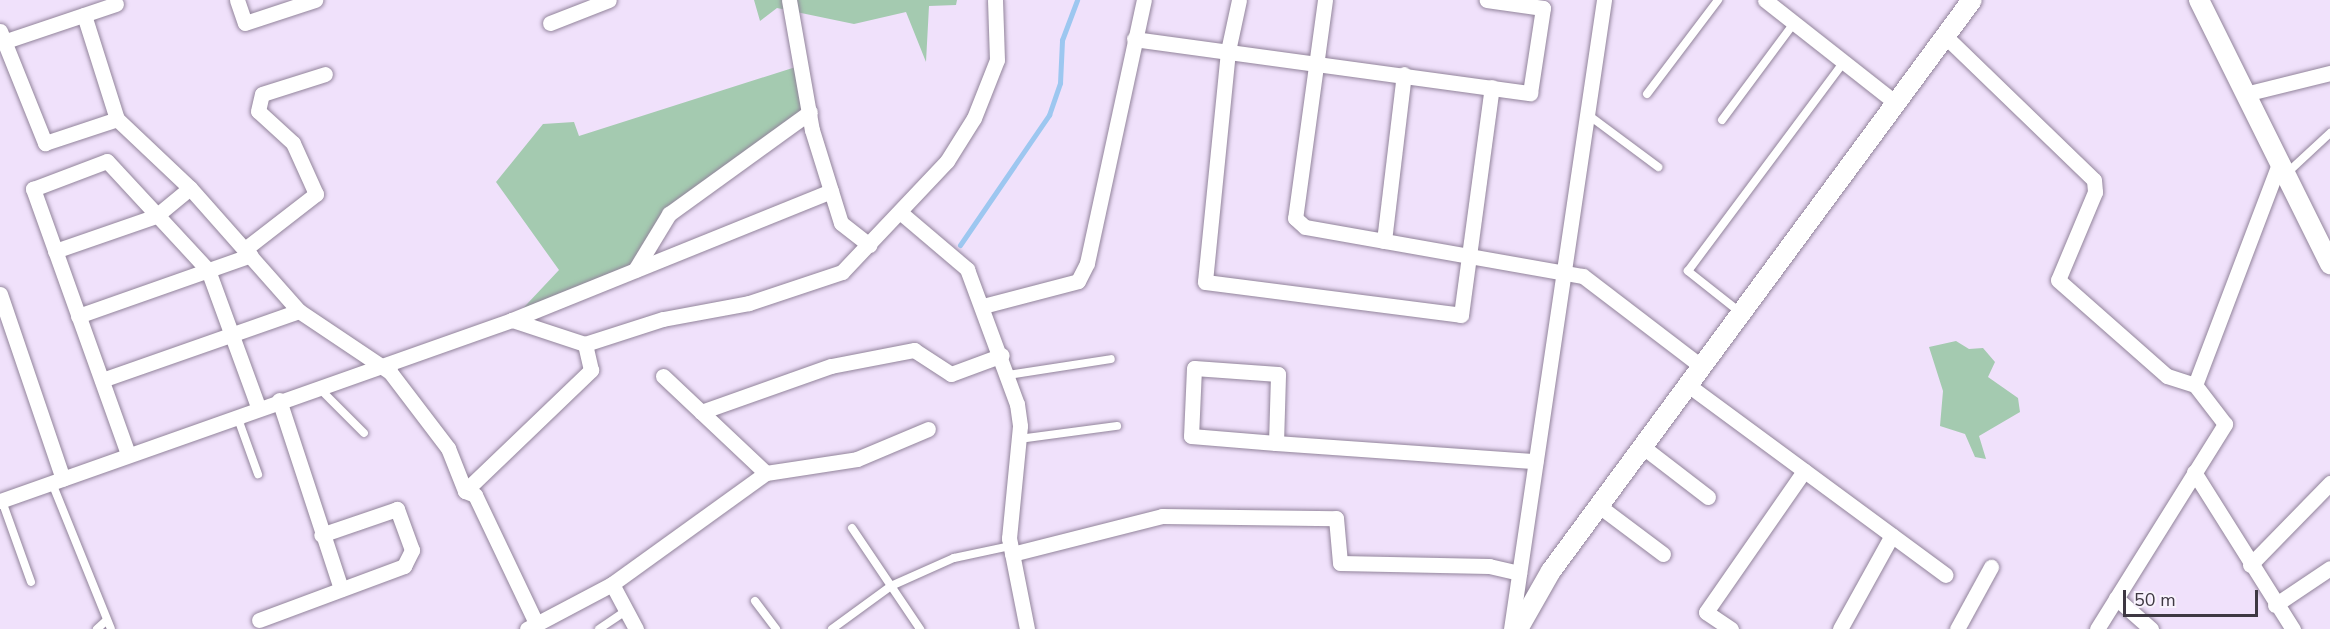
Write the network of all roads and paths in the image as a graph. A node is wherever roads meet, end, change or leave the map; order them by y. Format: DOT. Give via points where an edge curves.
graph roads {
  1 [pos="237,0"];
  2 [pos="315,0"];
  3 [pos="609,0"];
  4 [pos="789,0"];
  5 [pos="995,0"];
  6 [pos="1144,0"];
  7 [pos="1239,0"];
  8 [pos="1325,0"];
  9 [pos="1604,0"];
  10 [pos="1718,0"];
  11 [pos="1765,0"];
  12 [pos="1972,0"];
  13 [pos="2199,0"];
  14 [pos="1497,1"];
  15 [pos="116,4"];
  16 [pos="84,15"];
  17 [pos="550,23"];
  18 [pos="1794,23"];
  19 [pos="3,36"];
  20 [pos="1946,36"];
  21 [pos="1134,39"];
  22 [pos="1228,51"];
  23 [pos="1316,62"];
  24 [pos="1844,62"];
  25 [pos="2330,73"];
  26 [pos="325,74"];
  27 [pos="1404,74"];
  28 [pos="1492,87"];
  29 [pos="1647,94"];
  30 [pos="2245,94"];
  31 [pos="1896,103"];
  32 [pos="810,112"];
  33 [pos="1587,114"];
  34 [pos="117,119"];
  35 [pos="1722,120"];
  36 [pos="2330,133"];
  37 [pos="1658,167"];
  38 [pos="2282,169"];
  39 [pos="190,188"];
  40 [pos="831,191"];
  41 [pos="901,213"];
  42 [pos="156,216"];
  43 [pos="1384,241"];
  44 [pos="869,246"];
  45 [pos="55,251"];
  46 [pos="248,252"];
  47 [pos="1471,256"];
  48 [pos="2330,264"];
  49 [pos="208,270"];
  50 [pos="635,270"];
  51 [pos="1564,272"];
  52 [pos="0,294"];
  53 [pos="983,306"];
  54 [pos="299,311"];
  55 [pos="1742,313"];
  56 [pos="78,316"];
  57 [pos="512,320"];
  58 [pos="230,335"];
  59 [pos="585,344"];
  60 [pos="1002,355"];
  61 [pos="1111,359"];
  62 [pos="379,364"];
  63 [pos="1702,367"];
  64 [pos="1008,375"];
  65 [pos="663,376"];
  66 [pos="102,380"];
  67 [pos="1688,385"];
  68 [pos="2195,385"];
  69 [pos="317,386"];
  70 [pos="279,400"];
  71 [pos="258,407"];
  72 [pos="701,412"];
  73 [pos="236,415"];
  74 [pos="1117,426"];
  75 [pos="928,429"];
  76 [pos="364,433"];
  77 [pos="1019,439"];
  78 [pos="1276,443"];
  79 [pos="1643,447"];
  80 [pos="128,454"];
  81 [pos="1535,461"];
  82 [pos="1804,471"];
  83 [pos="2194,472"];
  84 [pos="258,474"];
  85 [pos="766,474"];
  86 [pos="57,481"];
  87 [pos="2330,483"];
  88 [pos="465,491"];
  89 [pos="1708,497"];
  90 [pos="1,501"];
  91 [pos="1599,506"];
  92 [pos="852,528"];
  93 [pos="321,535"];
  94 [pos="1892,535"];
  95 [pos="1011,550"];
  96 [pos="1663,554"];
  97 [pos="2250,565"];
  98 [pos="1991,567"];
  99 [pos="2330,568"];
  100 [pos="1519,573"];
  101 [pos="1946,575"];
  102 [pos="31,582"];
  103 [pos="612,584"];
  104 [pos="891,586"];
  105 [pos="341,589"];
  106 [pos="2116,598"];
  107 [pos="755,601"];
  108 [pos="2275,605"];
  109 [pos="626,611"];
  110 [pos="107,620"];
  111 [pos="259,620"];
  112 [pos="532,626"];
  113 [pos="97,629"];
  114 [pos="111,629"];
  115 [pos="599,629"];
  116 [pos="636,629"];
  117 [pos="776,629"];
  118 [pos="832,629"];
  119 [pos="920,629"];
  120 [pos="1028,629"];
  121 [pos="1511,629"];
  122 [pos="1518,629"];
  123 [pos="1731,629"];
  124 [pos="1840,629"];
  125 [pos="1957,629"];
  126 [pos="2097,629"];
  127 [pos="2151,629"];
  128 [pos="2293,629"];
  1 -- 2 [label="street" via="244,23"];
  3 -- 17 [label="street"];
  4 -- 32 [label="street"];
  5 -- 41 [label="street" via="993,79 947,160"];
  6 -- 21 [label="street"];
  7 -- 22 [label="street"];
  8 -- 23 [label="street"];
  9 -- 33 [label="street"];
  10 -- 29 [label="lane"];
  11 -- 18 [label="street"];
  12 -- 20 [label="street"];
  13 -- 30 [label="street"];
  14 -- 28 [label="street" via="1543,8 1530,93"];
  15 -- 16 [label="street"];
  16 -- 19 [label="street"];
  16 -- 34 [label="street"];
  18 -- 24 [label="street"];
  18 -- 35 [label="lane"];
  19 -- 34 [label="street" via="45,143"];
  20 -- 31 [label="street"];
  20 -- 68 [label="street" via="2094,180 2096,192 2058,280 2167,376"];
  21 -- 22 [label="street"];
  21 -- 53 [label="street" via="1087,263 1078,282"];
  22 -- 23 [label="street"];
  22 -- 47 [label="street" via="1205,282 1461,315"];
  23 -- 27 [label="street"];
  23 -- 43 [label="street" via="1295,218 1305,227"];
  24 -- 31 [label="street"];
  24 -- 55 [label="lane" via="1688,270"];
  25 -- 30 [label="street"];
  26 -- 46 [label="street" via="262,94 258,111 293,143 316,195"];
  27 -- 28 [label="street"];
  27 -- 43 [label="street"];
  28 -- 47 [label="street"];
  30 -- 38 [label="street"];
  31 -- 55 [label="street"];
  32 -- 40 [label="street"];
  32 -- 50 [label="street" via="669,214"];
  33 -- 37 [label="lane"];
  33 -- 51 [label="street"];
  34 -- 39 [label="street"];
  36 -- 38 [label="lane"];
  38 -- 48 [label="street"];
  38 -- 68 [label="street"];
  39 -- 42 [label="street"];
  39 -- 46 [label="street"];
  40 -- 44 [label="street" via="841,222"];
  40 -- 50 [label="street"];
  41 -- 44 [label="street"];
  41 -- 53 [label="street" via="967,269"];
  42 -- 45 [label="street"];
  42 -- 45 [label="street" via="107,162 33,189"];
  42 -- 49 [label="street"];
  43 -- 47 [label="street"];
  44 -- 59 [label="street" via="842,272 749,303 663,319"];
  45 -- 56 [label="street"];
  46 -- 49 [label="street"];
  46 -- 54 [label="street"];
  47 -- 51 [label="street"];
  49 -- 56 [label="street"];
  49 -- 58 [label="street"];
  50 -- 57 [label="street"];
  51 -- 63 [label="street" via="1583,276"];
  51 -- 81 [label="street"];
  52 -- 86 [label="street"];
  53 -- 60 [label="street"];
  54 -- 58 [label="street"];
  54 -- 62 [label="street"];
  55 -- 63 [label="street"];
  56 -- 66 [label="street"];
  57 -- 59 [label="street"];
  57 -- 62 [label="street"];
  58 -- 66 [label="street"];
  58 -- 71 [label="street"];
  59 -- 88 [label="street" via="591,370"];
  60 -- 64 [label="street"];
  60 -- 72 [label="street" via="951,374 914,350 831,366"];
  61 -- 64 [label="lane"];
  62 -- 69 [label="street"];
  62 -- 88 [label="street" via="448,448"];
  63 -- 67 [label="street"];
  64 -- 77 [label="street"];
  65 -- 72 [label="street"];
  66 -- 80 [label="street"];
  67 -- 79 [label="street"];
  67 -- 82 [label="street"];
  68 -- 83 [label="street" via="2225,424"];
  69 -- 70 [label="street"];
  69 -- 76 [label="lane"];
  70 -- 71 [label="street"];
  70 -- 93 [label="street"];
  71 -- 73 [label="street"];
  72 -- 85 [label="street"];
  73 -- 80 [label="street"];
  73 -- 84 [label="lane"];
  74 -- 77 [label="lane"];
  75 -- 85 [label="street" via="857,459"];
  77 -- 95 [label="street"];
  78 -- 78 [label="street" via="1278,374 1194,368 1191,436"];
  78 -- 81 [label="street"];
  79 -- 89 [label="street"];
  79 -- 91 [label="street"];
  80 -- 86 [label="street"];
  81 -- 100 [label="street"];
  82 -- 94 [label="street"];
  82 -- 123 [label="street" via="1706,612"];
  83 -- 97 [label="street"];
  83 -- 106 [label="street"];
  85 -- 103 [label="street"];
  86 -- 90 [label="street"];
  86 -- 110 [label="lane"];
  87 -- 97 [label="street"];
  88 -- 112 [label="street" via="475,495"];
  90 -- 102 [label="lane"];
  91 -- 96 [label="street"];
  91 -- 122 [label="street" via="1551,571"];
  92 -- 104 [label="lane"];
  93 -- 105 [label="street"];
  93 -- 105 [label="street" via="397,508 412,550 404,566"];
  94 -- 101 [label="street"];
  94 -- 124 [label="street"];
  95 -- 100 [label="street" via="1162,516 1336,518 1340,563 1490,566"];
  95 -- 104 [label="lane" via="954,558"];
  95 -- 120 [label="street"];
  97 -- 108 [label="street"];
  98 -- 125 [label="street"];
  99 -- 108 [label="street"];
  100 -- 121 [label="street"];
  103 -- 109 [label="street"];
  103 -- 112 [label="street"];
  104 -- 118 [label="lane"];
  104 -- 119 [label="lane"];
  105 -- 111 [label="street"];
  106 -- 126 [label="street"];
  106 -- 127 [label="street"];
  107 -- 117 [label="lane"];
  108 -- 128 [label="street"];
  109 -- 115 [label="lane"];
  109 -- 116 [label="street"];
  110 -- 113 [label="lane"];
  110 -- 114 [label="lane"];
}
